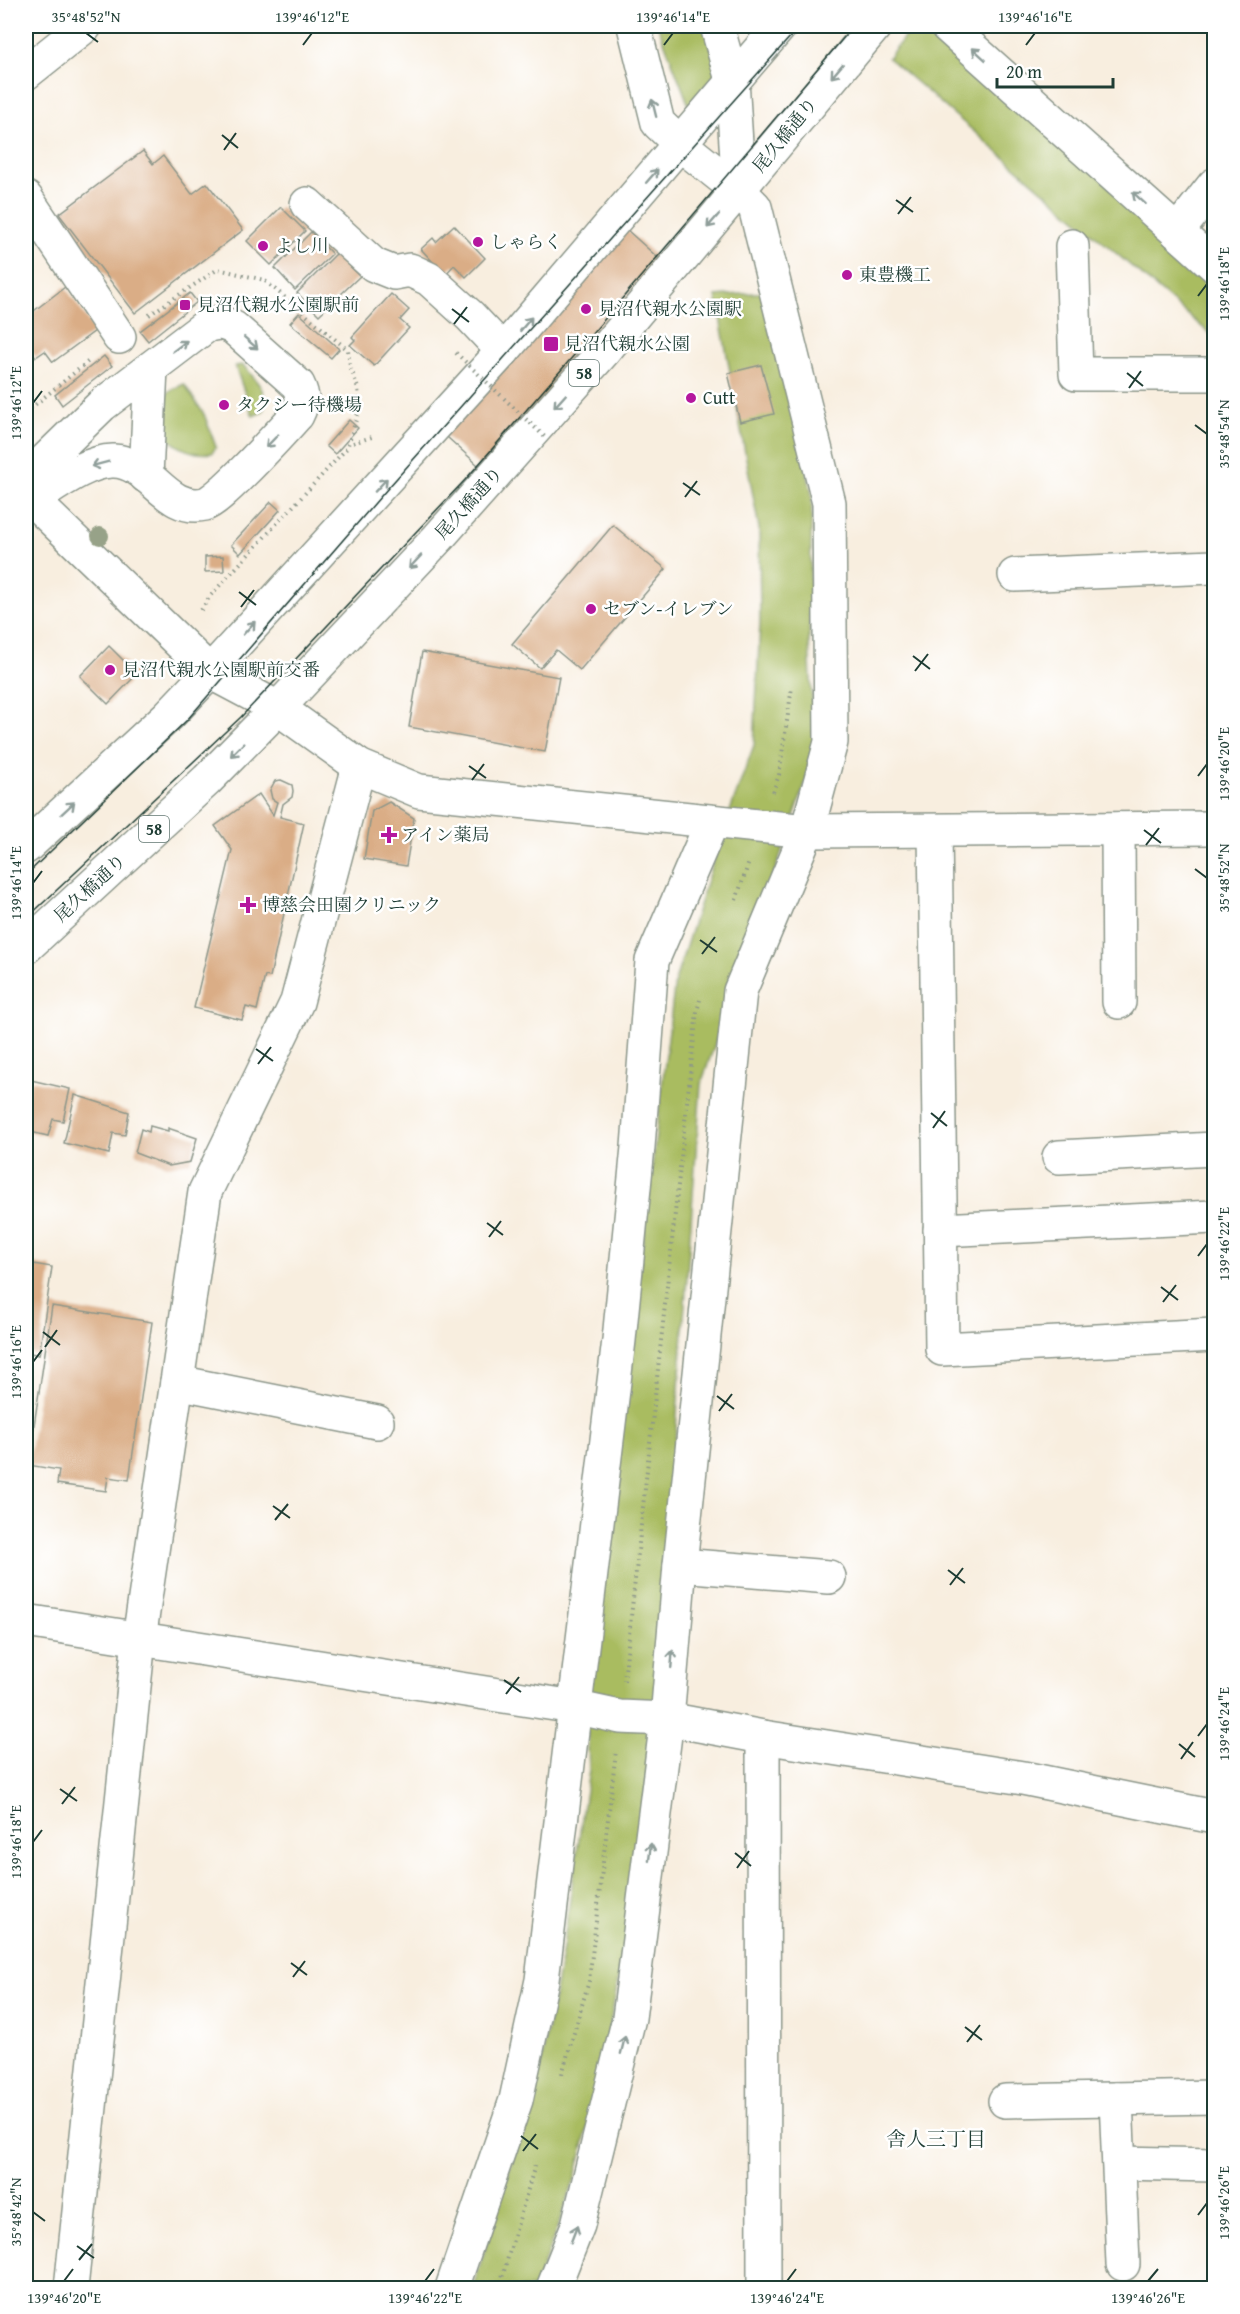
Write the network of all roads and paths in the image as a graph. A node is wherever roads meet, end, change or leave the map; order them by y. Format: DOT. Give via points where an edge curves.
graph roads {
  1 [pos="634,26"];
  2 [pos="717,26"];
  3 [pos="780,26"];
  4 [pos="875,26"];
  5 [pos="947,26"];
  6 [pos="64,32"];
  7 [pos="26,73"];
  8 [pos="732,80"];
  9 [pos="680,144"];
  10 [pos="1215,185"];
  11 [pos="739,191"];
  12 [pos="26,198"];
  13 [pos="307,204"];
  14 [pos="1177,232"];
  15 [pos="1072,246"];
  16 [pos="1215,265"];
  17 [pos="119,337"];
  18 [pos="503,351"];
  19 [pos="456,353"];
  20 [pos="151,368"];
  21 [pos="1215,374"];
  22 [pos="26,412"];
  23 [pos="378,435"];
  24 [pos="547,439"];
  25 [pos="353,443"];
  26 [pos="146,476"];
  27 [pos="28,491"];
  28 [pos="1215,567"];
  29 [pos="1015,575"];
  30 [pos="197,618"];
  31 [pos="210,672"];
  32 [pos="278,708"];
  33 [pos="359,766"];
  34 [pos="712,822"];
  35 [pos="1215,828"];
  36 [pos="1118,829"];
  37 [pos="807,831"];
  38 [pos="934,831"];
  39 [pos="26,847"];
  40 [pos="26,947"];
  41 [pos="1119,1002"];
  42 [pos="1215,1149"];
  43 [pos="1059,1158"];
  44 [pos="1215,1217"];
  45 [pos="940,1230"];
  46 [pos="1215,1335"];
  47 [pos="177,1382"];
  48 [pos="377,1422"];
  49 [pos="680,1565"];
  50 [pos="829,1577"];
  51 [pos="26,1622"];
  52 [pos="139,1639"];
  53 [pos="574,1707"];
  54 [pos="667,1719"];
  55 [pos="763,1737"];
  56 [pos="1215,1817"];
  57 [pos="1215,2097"];
  58 [pos="1116,2099"];
  59 [pos="1005,2101"];
  60 [pos="1119,2163"];
  61 [pos="1215,2164"];
  62 [pos="1123,2264"];
  63 [pos="71,2289"];
  64 [pos="452,2289"];
  65 [pos="553,2289"];
  66 [pos="764,2289"];
  9 -- 1 [label="street, one-way" via="658,123"];
  2 -- 8 [label="street"];
  3 -- 8 [label="street"];
  4 -- 11 [label="street, 尾久橋通り / 58, one-way"];
  14 -- 5 [label="street, one-way"];
  6 -- 7 [label="street"];
  8 -- 9 [label="street"];
  8 -- 11 [label="street"];
  9 -- 11 [label="street"];
  18 -- 9 [label="street, one-way"];
  10 -- 14 [label="street"];
  11 -- 32 [label="street, 尾久橋通り / 58, one-way" via="438,538"];
  11 -- 37 [label="street" via="755,207 829,503 831,742"];
  12 -- 17 [label="street"];
  13 -- 18 [label="street" via="374,265 394,273 410,270 429,279"];
  14 -- 16 [label="street"];
  15 -- 21 [label="street" via="1076,374"];
  17 -- 22 [label="path"];
  17 -- 30 [label="path" via="218,269 264,280 348,350 360,407 347,448 210,596"];
  31 -- 18 [label="street, one-way"];
  19 -- 24 [label="path, bridge"];
  20 -- 26 [label="street"];
  20 -- 26 [label="street, one-way" via="206,326 224,322 298,385 303,403 297,415 207,504 189,505 169,497"];
  20 -- 27 [label="street" via="102,405"];
  23 -- 25 [label="path"];
  26 -- 27 [label="street, one-way" via="134,465 112,461"];
  27 -- 31 [label="street"];
  28 -- 29 [label="street"];
  31 -- 32 [label="street"];
  39 -- 31 [label="street, one-way"];
  32 -- 33 [label="street"];
  32 -- 40 [label="street, 尾久橋通り / 58, one-way" via="207,780"];
  33 -- 34 [label="street" via="419,792"];
  33 -- 47 [label="street" via="297,1002 205,1192"];
  34 -- 37 [label="street"];
  34 -- 53 [label="street" via="652,961 620,1329"];
  35 -- 36 [label="street"];
  36 -- 38 [label="street"];
  36 -- 41 [label="street"];
  37 -- 38 [label="street"];
  37 -- 49 [label="street" via="740,991"];
  38 -- 45 [label="street"];
  42 -- 43 [label="street"];
  44 -- 45 [label="street"];
  45 -- 46 [label="street" via="942,1349"];
  47 -- 48 [label="street"];
  47 -- 52 [label="street"];
  49 -- 50 [label="street"];
  54 -- 49 [label="street, one-way"];
  51 -- 52 [label="street"];
  52 -- 53 [label="street"];
  52 -- 63 [label="street"];
  53 -- 54 [label="street" via="620,1717"];
  53 -- 64 [label="street" via="542,1980 516,2100"];
  54 -- 55 [label="street"];
  65 -- 54 [label="street, one-way" via="578,2225 629,2018"];
  55 -- 56 [label="street" via="1023,1778"];
  55 -- 66 [label="street"];
  57 -- 58 [label="street"];
  58 -- 59 [label="street"];
  58 -- 60 [label="street"];
  60 -- 61 [label="street"];
  60 -- 62 [label="street"];
}
